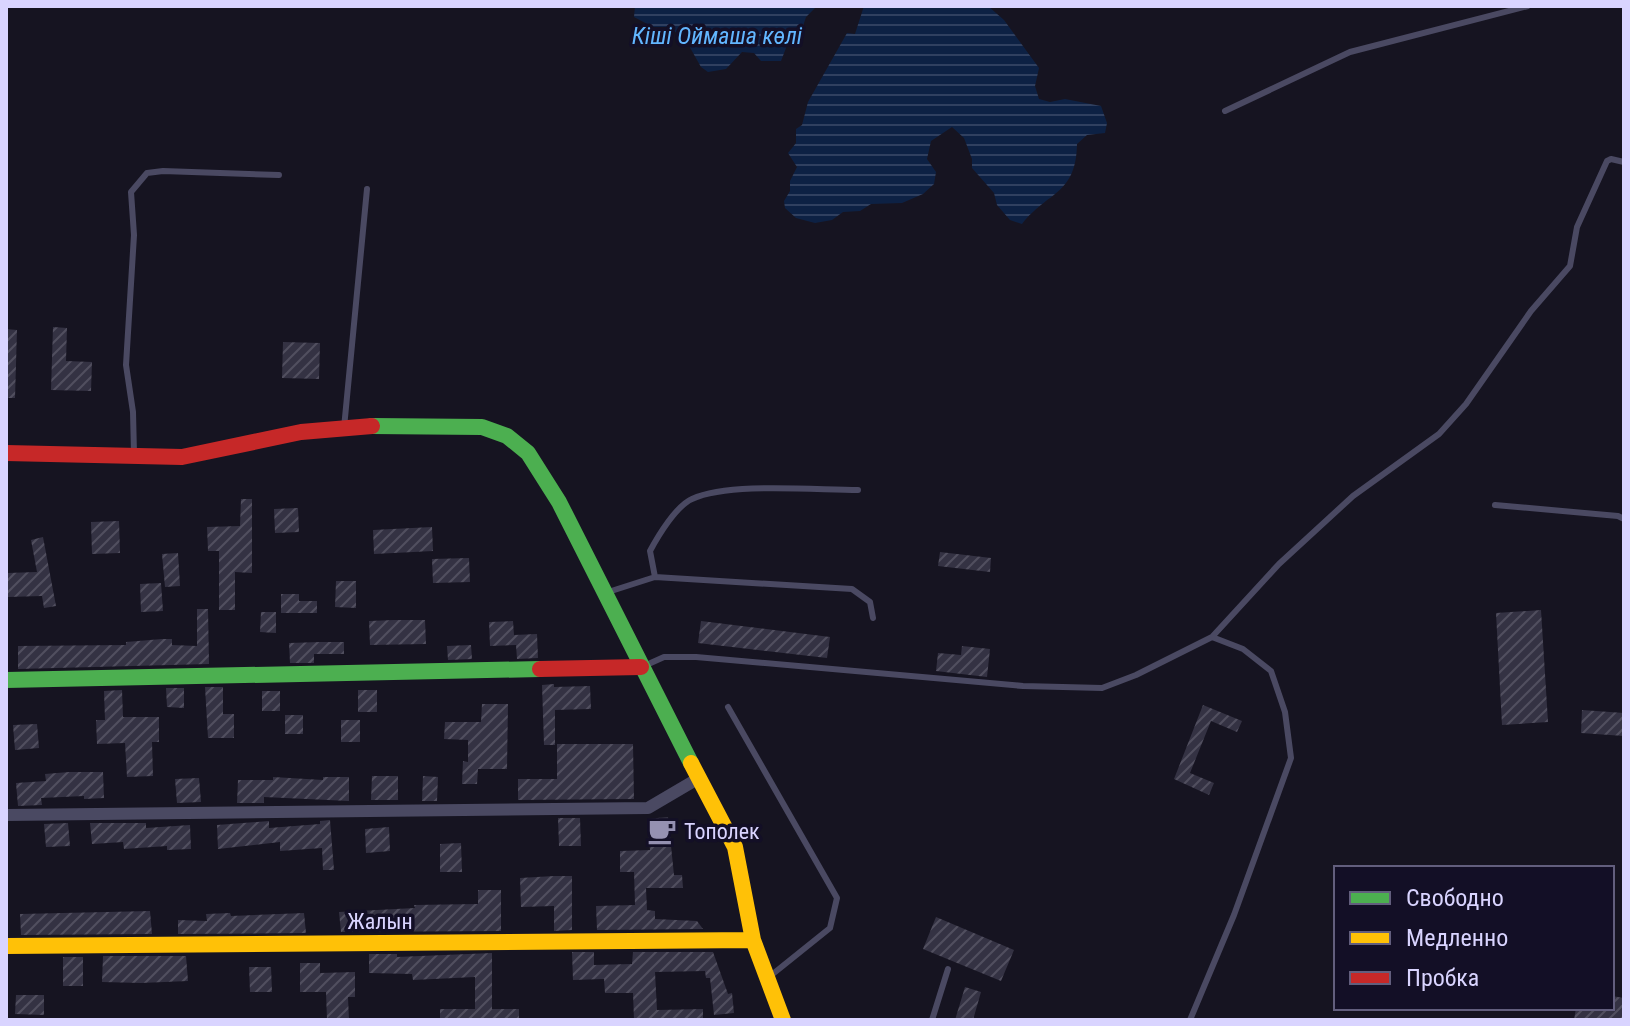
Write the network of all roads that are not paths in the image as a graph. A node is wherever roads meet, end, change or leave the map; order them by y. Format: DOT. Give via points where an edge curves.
graph roads {
  1 [pos="1528,6"];
  2 [pos="1225,111"];
  3 [pos="1624,162"];
  4 [pos="279,175"];
  5 [pos="367,189"];
  6 [pos="344,428"];
  7 [pos="6,453"];
  8 [pos="135,458"];
  9 [pos="858,490"];
  10 [pos="1495,505"];
  11 [pos="1624,519"];
  12 [pos="655,577"];
  13 [pos="605,593"];
  14 [pos="873,618"];
  15 [pos="1212,637"];
  16 [pos="641,667"];
  17 [pos="6,680"];
  18 [pos="728,707"];
  19 [pos="699,778"];
  20 [pos="6,815"];
  21 [pos="753,940"];
  22 [pos="6,946"];
  23 [pos="948,969"];
  24 [pos="768,979"];
  25 [pos="783,1020"];
  26 [pos="932,1020"];
  27 [pos="1190,1020"];
  1 -- 2 [label="lane" via="1350,52"];
  3 -- 15 [label="lane" via="1607,161 1577,227 1570,266 1531,311 1466,404 1439,434 1353,496 1279,564"];
  4 -- 8 [label="lane" via="163,171 147,173 131,192 134,235 126,365"];
  5 -- 6 [label="lane"];
  6 -- 8 [label="street" via="182,457"];
  6 -- 13 [label="street" via="482,427 507,436 528,453 559,502"];
  7 -- 8 [label="street"];
  9 -- 12 [label="lane" via="722,489 689,499 650,551"];
  10 -- 11 [label="lane"];
  12 -- 13 [label="lane"];
  12 -- 14 [label="lane" via="852,589 870,602"];
  13 -- 16 [label="street"];
  15 -- 16 [label="lane" via="1102,688 1023,686 696,657 664,657"];
  15 -- 27 [label="lane" via="1243,649 1271,671 1285,712 1291,758"];
  16 -- 17 [label="street"];
  16 -- 19 [label="street"];
  18 -- 24 [label="lane" via="837,898 830,928"];
  19 -- 20 [label="street" via="648,808"];
  19 -- 21 [label="street" via="735,847"];
  21 -- 22 [label="street, Жалын"];
  21 -- 24 [label="street"];
  23 -- 26 [label="lane"];
  24 -- 25 [label="street"];
}
